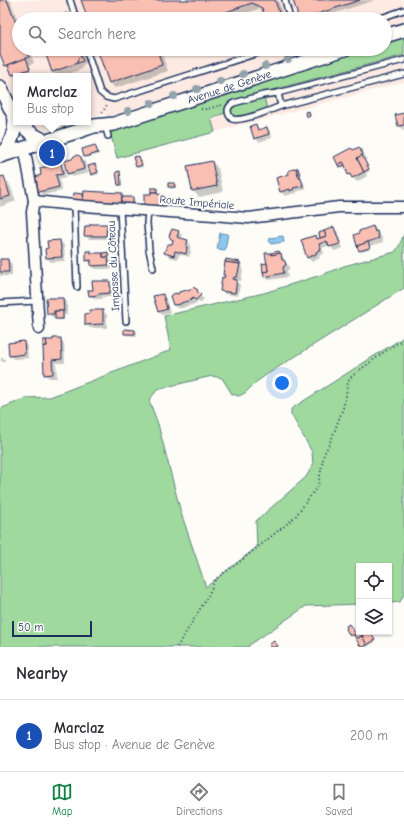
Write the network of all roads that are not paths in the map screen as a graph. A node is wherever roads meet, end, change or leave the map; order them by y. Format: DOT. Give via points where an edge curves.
graph roads {
  1 [pos="70,0"];
  2 [pos="285,0"];
  3 [pos="404,10"];
  4 [pos="74,12"];
  5 [pos="288,12"];
  6 [pos="392,14"];
  7 [pos="404,30"];
  8 [pos="392,34"];
  9 [pos="88,56"];
  10 [pos="248,56"];
  11 [pos="324,56"];
  12 [pos="404,60"];
  13 [pos="404,74"];
  14 [pos="0,87"];
  15 [pos="278,93"];
  16 [pos="281,106"];
  17 [pos="13,113"];
  18 [pos="15,125"];
  19 [pos="21,125"];
  20 [pos="105,128"];
  21 [pos="45,141"];
  22 [pos="26,157"];
  23 [pos="0,159"];
  24 [pos="34,201"];
  25 [pos="74,206"];
  26 [pos="404,207"];
  27 [pos="120,209"];
  28 [pos="148,210"];
  29 [pos="152,268"];
  30 [pos="77,287"];
  31 [pos="37,301"];
  32 [pos="0,303"];
  33 [pos="126,321"];
  34 [pos="39,329"];
  1 -- 4 [label="lane"];
  2 -- 5 [label="lane"];
  3 -- 6 [label="lane"];
  7 -- 8 [label="main road"];
  9 -- 10 [label="lane" via="100,92 106,97 114,98"];
  11 -- 20 [label="main road, Avenue de Genève"];
  12 -- 15 [label="lane"];
  13 -- 16 [label="lane"];
  14 -- 17 [label="main road"];
  15 -- 16 [label="lane"];
  15 -- 16 [label="lane" via="234,102 228,113 232,118 239,119"];
  18 -- 23 [label="main road" via="12,138"];
  19 -- 21 [label="main road"];
  20 -- 21 [label="main road, Avenue de Genève"];
  20 -- 22 [label="main road, Avenue de Genève" via="97,134"];
  21 -- 23 [label="main road, Avenue de Genève"];
  22 -- 23 [label="main road, Avenue de Genève"];
  22 -- 24 [label="street"];
  24 -- 25 [label="street, Route Impériale"];
  24 -- 31 [label="street" via="32,212"];
  25 -- 27 [label="street, Route Impériale"];
  25 -- 30 [label="lane"];
  26 -- 28 [label="street, Route Impériale" via="339,207 253,218"];
  27 -- 28 [label="street, Route Impériale"];
  27 -- 33 [label="lane, Impasse du Côteau"];
  28 -- 29 [label="lane"];
  31 -- 32 [label="lane"];
  31 -- 34 [label="street"];
}
